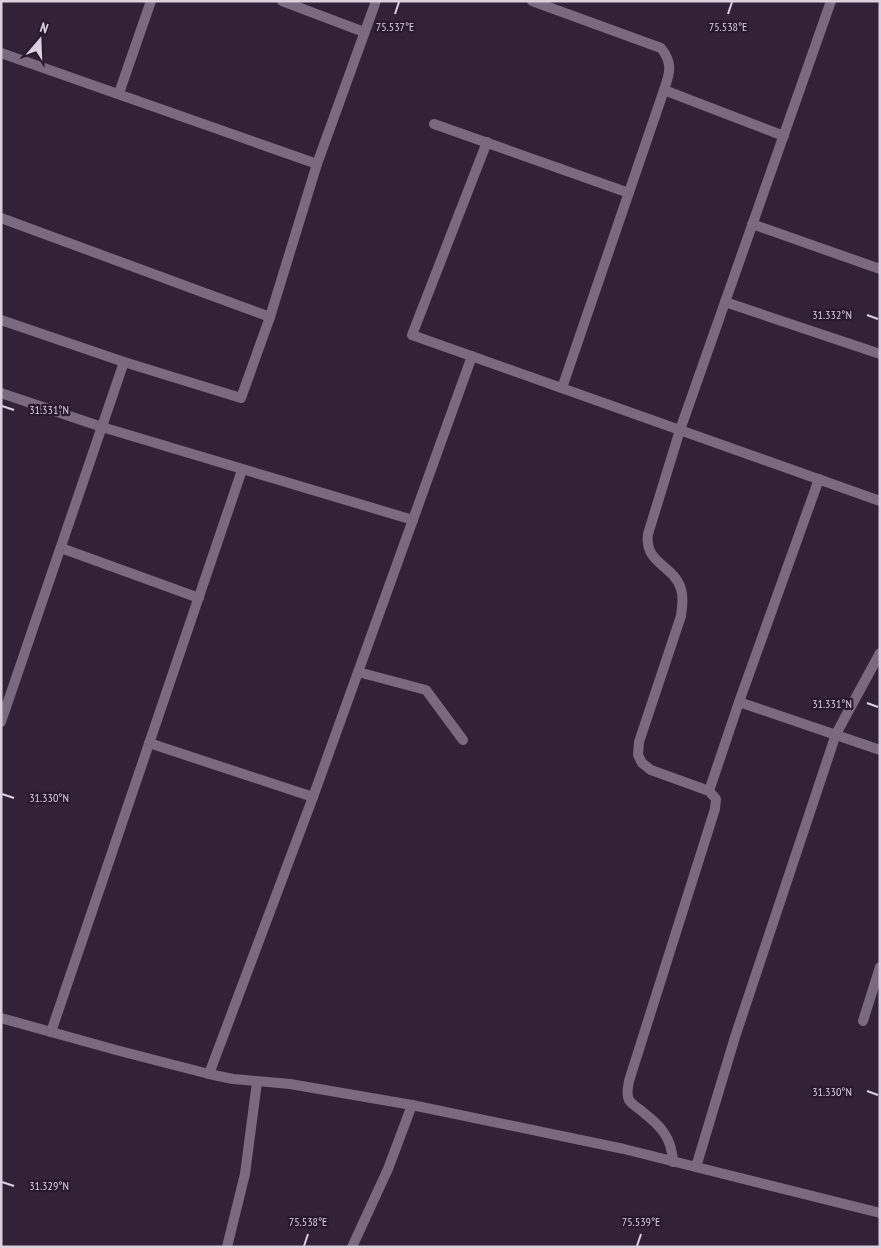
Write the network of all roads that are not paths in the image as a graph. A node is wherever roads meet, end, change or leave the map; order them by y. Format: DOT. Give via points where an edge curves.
graph roads {
  1 [pos="151,1"];
  2 [pos="282,1"];
  3 [pos="376,1"];
  4 [pos="532,1"];
  5 [pos="831,1"];
  6 [pos="364,32"];
  7 [pos="1,54"];
  8 [pos="664,90"];
  9 [pos="119,93"];
  10 [pos="434,124"];
  11 [pos="784,136"];
  12 [pos="487,142"];
  13 [pos="317,164"];
  14 [pos="629,193"];
  15 [pos="1,218"];
  16 [pos="752,224"];
  17 [pos="880,269"];
  18 [pos="725,302"];
  19 [pos="270,317"];
  20 [pos="1,320"];
  21 [pos="880,354"];
  22 [pos="472,356"];
  23 [pos="124,362"];
  24 [pos="562,388"];
  25 [pos="1,393"];
  26 [pos="102,427"];
  27 [pos="680,430"];
  28 [pos="242,470"];
  29 [pos="819,479"];
  30 [pos="880,501"];
  31 [pos="413,520"];
  32 [pos="61,548"];
  33 [pos="198,598"];
  34 [pos="880,653"];
  35 [pos="358,672"];
  36 [pos="739,702"];
  37 [pos="1,722"];
  38 [pos="836,734"];
  39 [pos="463,740"];
  40 [pos="149,743"];
  41 [pos="880,750"];
  42 [pos="709,791"];
  43 [pos="312,797"];
  44 [pos="880,967"];
  45 [pos="1,1018"];
  46 [pos="863,1021"];
  47 [pos="51,1032"];
  48 [pos="209,1074"];
  49 [pos="257,1082"];
  50 [pos="412,1105"];
  51 [pos="673,1162"];
  52 [pos="696,1167"];
  53 [pos="880,1213"];
  54 [pos="227,1247"];
  55 [pos="352,1247"];
  1 -- 9 [label="street"];
  2 -- 6 [label="street"];
  3 -- 6 [label="street"];
  4 -- 8 [label="street" via="661,48 670,64"];
  5 -- 11 [label="street"];
  6 -- 13 [label="street"];
  7 -- 9 [label="street"];
  8 -- 11 [label="street"];
  8 -- 14 [label="street"];
  9 -- 13 [label="street"];
  10 -- 12 [label="street"];
  11 -- 16 [label="street"];
  12 -- 14 [label="street"];
  12 -- 22 [label="street" via="412,335"];
  13 -- 19 [label="street"];
  14 -- 24 [label="street"];
  15 -- 19 [label="street"];
  16 -- 17 [label="street"];
  16 -- 18 [label="street"];
  18 -- 21 [label="street"];
  18 -- 27 [label="street"];
  19 -- 23 [label="street" via="241,398"];
  20 -- 23 [label="street"];
  22 -- 24 [label="street"];
  22 -- 31 [label="street"];
  23 -- 26 [label="street"];
  24 -- 27 [label="street"];
  25 -- 26 [label="street"];
  26 -- 28 [label="street"];
  26 -- 32 [label="street"];
  27 -- 29 [label="street"];
  27 -- 42 [label="street" via="647,542 650,554 676,579 683,602 638,742 638,755 651,770"];
  28 -- 31 [label="street"];
  28 -- 33 [label="street"];
  29 -- 30 [label="street"];
  29 -- 36 [label="street"];
  31 -- 35 [label="street"];
  32 -- 33 [label="street"];
  32 -- 37 [label="street"];
  33 -- 40 [label="street"];
  34 -- 38 [label="street"];
  35 -- 39 [label="street" via="426,690"];
  35 -- 43 [label="street"];
  36 -- 38 [label="street"];
  36 -- 42 [label="street"];
  38 -- 41 [label="street"];
  38 -- 52 [label="street" via="735,1037"];
  40 -- 43 [label="street"];
  40 -- 47 [label="street"];
  42 -- 51 [label="street" via="716,799 716,809 627,1092 630,1101 648,1115 670,1141"];
  43 -- 48 [label="street"];
  44 -- 46 [label="street"];
  45 -- 47 [label="street"];
  47 -- 48 [label="street"];
  48 -- 49 [label="street"];
  49 -- 50 [label="street" via="290,1084"];
  49 -- 54 [label="street" via="245,1174"];
  50 -- 51 [label="street"];
  50 -- 55 [label="street" via="388,1169"];
  51 -- 52 [label="street"];
  52 -- 53 [label="street"];
}
